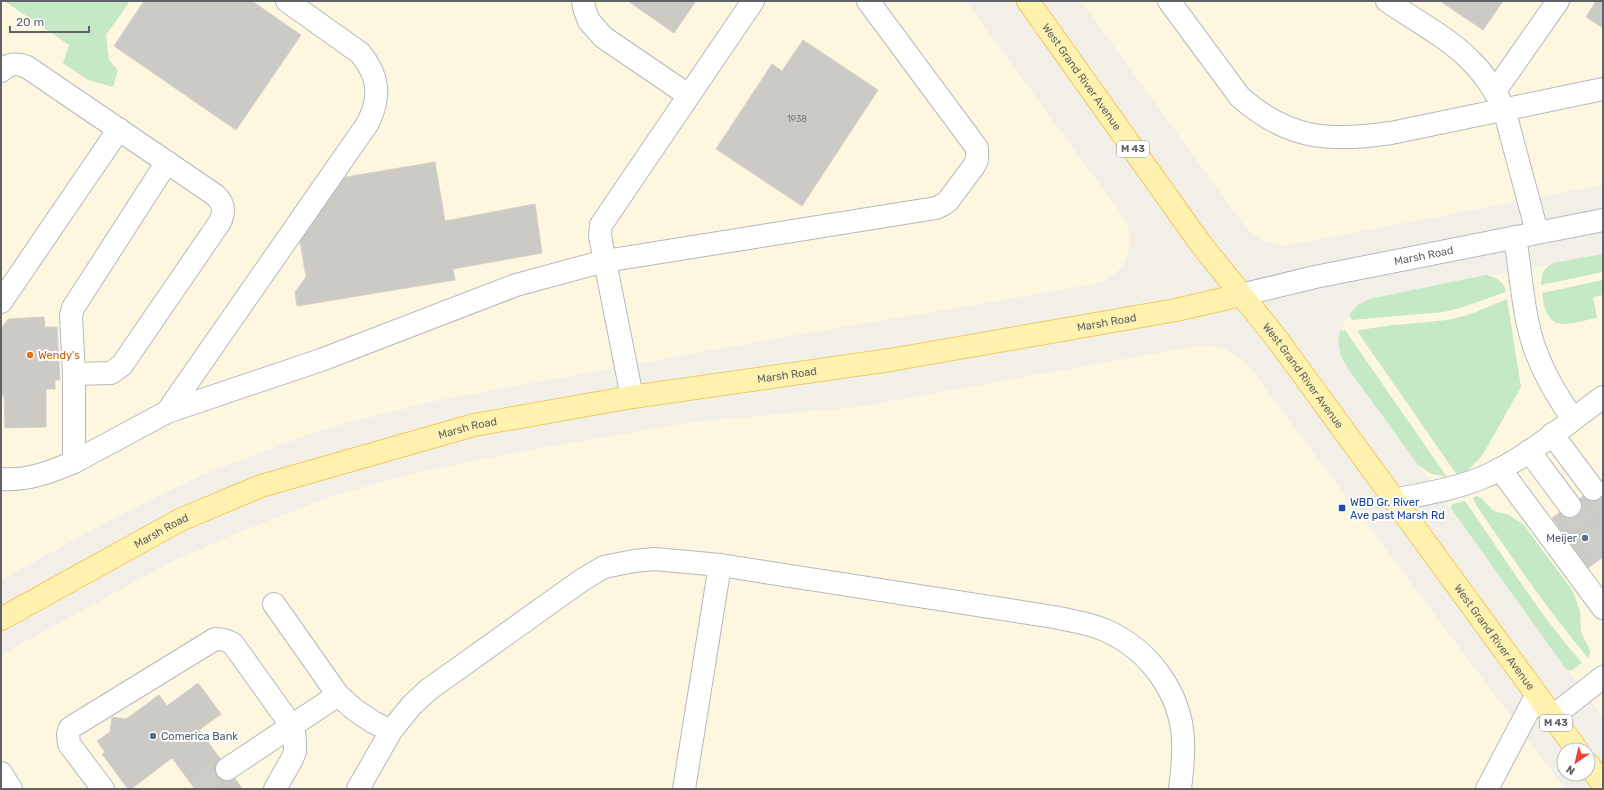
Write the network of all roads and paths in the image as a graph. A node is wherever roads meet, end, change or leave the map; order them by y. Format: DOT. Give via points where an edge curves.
graph roads {
  1 [pos="583,1"];
  2 [pos="753,1"];
  3 [pos="868,1"];
  4 [pos="1028,1"];
  5 [pos="1169,1"];
  6 [pos="1558,1"];
  7 [pos="294,3"];
  8 [pos="1397,4"];
  9 [pos="1,71"];
  10 [pos="1603,89"];
  11 [pos="688,95"];
  12 [pos="1500,100"];
  13 [pos="118,129"];
  14 [pos="167,162"];
  15 [pos="1603,220"];
  16 [pos="1537,232"];
  17 [pos="1515,236"];
  18 [pos="605,261"];
  19 [pos="1241,295"];
  20 [pos="1,302"];
  21 [pos="74,374"];
  22 [pos="632,397"];
  23 [pos="1603,397"];
  24 [pos="167,412"];
  25 [pos="1573,419"];
  26 [pos="1552,434"];
  27 [pos="1529,452"];
  28 [pos="74,462"];
  29 [pos="1500,469"];
  30 [pos="1,479"];
  31 [pos="1593,489"];
  32 [pos="1394,500"];
  33 [pos="1570,506"];
  34 [pos="720,565"];
  35 [pos="274,604"];
  36 [pos="1603,608"];
  37 [pos="1,619"];
  38 [pos="1603,677"];
  39 [pos="338,695"];
  40 [pos="1536,696"];
  41 [pos="1552,717"];
  42 [pos="291,725"];
  43 [pos="391,731"];
  44 [pos="1571,742"];
  45 [pos="227,769"];
  46 [pos="1,773"];
  47 [pos="1596,775"];
  48 [pos="1603,784"];
  49 [pos="11,789"];
  50 [pos="103,789"];
  51 [pos="275,789"];
  52 [pos="358,789"];
  53 [pos="684,789"];
  54 [pos="1180,789"];
  55 [pos="1487,789"];
  1 -- 11 [label="street" via="589,21 603,37"];
  2 -- 11 [label="street"];
  3 -- 18 [label="street" via="977,148 974,166 948,201 936,208"];
  4 -- 19 [label="main road, West Grand River Avenue / M 43" via="1200,243"];
  5 -- 12 [label="street" via="1240,97 1270,120 1305,134 1338,138 1391,133"];
  6 -- 12 [label="street"];
  7 -- 24 [label="street" via="360,53 368,63 377,89 373,112 364,129"];
  8 -- 12 [label="street" via="1469,59 1484,75"];
  9 -- 13 [label="street" via="12,64 27,67"];
  10 -- 12 [label="street"];
  11 -- 18 [label="street" via="601,225 600,236"];
  12 -- 16 [label="street"];
  13 -- 14 [label="street"];
  13 -- 20 [label="street"];
  14 -- 21 [label="street" via="73,308 71,316"];
  14 -- 21 [label="street" via="221,200 224,207 223,215 216,229 119,369 107,374"];
  15 -- 16 [label="street, Marsh Road"];
  16 -- 17 [label="street, Marsh Road"];
  17 -- 19 [label="street, Marsh Road" via="1315,277"];
  17 -- 25 [label="street" via="1529,327 1536,351 1546,375"];
  18 -- 22 [label="street"];
  18 -- 24 [label="street" via="516,285 321,360"];
  19 -- 22 [label="main road, Marsh Road" via="1176,310 890,360"];
  19 -- 32 [label="main road, West Grand River Avenue / M 43" via="1278,339"];
  21 -- 28 [label="street"];
  22 -- 37 [label="main road, Marsh Road" via="474,425 261,486 180,520"];
  23 -- 25 [label="street"];
  24 -- 28 [label="street"];
  25 -- 26 [label="street"];
  26 -- 27 [label="street"];
  26 -- 31 [label="street"];
  27 -- 29 [label="street"];
  27 -- 33 [label="street"];
  28 -- 30 [label="street" via="30,477"];
  29 -- 32 [label="street" via="1459,487"];
  29 -- 36 [label="street"];
  32 -- 40 [label="main road, West Grand River Avenue / M 43"];
  34 -- 43 [label="street" via="655,559 604,567 554,599 428,690"];
  34 -- 53 [label="street"];
  34 -- 54 [label="street" via="1054,617 1106,630 1120,637 1151,662 1164,680 1174,701 1183,739"];
  35 -- 39 [label="street"];
  38 -- 41 [label="street"];
  39 -- 42 [label="street"];
  39 -- 43 [label="street" via="355,710"];
  40 -- 41 [label="main road, West Grand River Avenue / M 43"];
  40 -- 55 [label="street"];
  41 -- 44 [label="main road, West Grand River Avenue / M 43"];
  42 -- 45 [label="street"];
  42 -- 50 [label="street" via="234,644 228,640 215,639 70,728 69,744"];
  42 -- 51 [label="street" via="296,742 295,752"];
  43 -- 52 [label="street"];
  46 -- 49 [label="street"];
  47 -- 48 [label="main road"];
}
